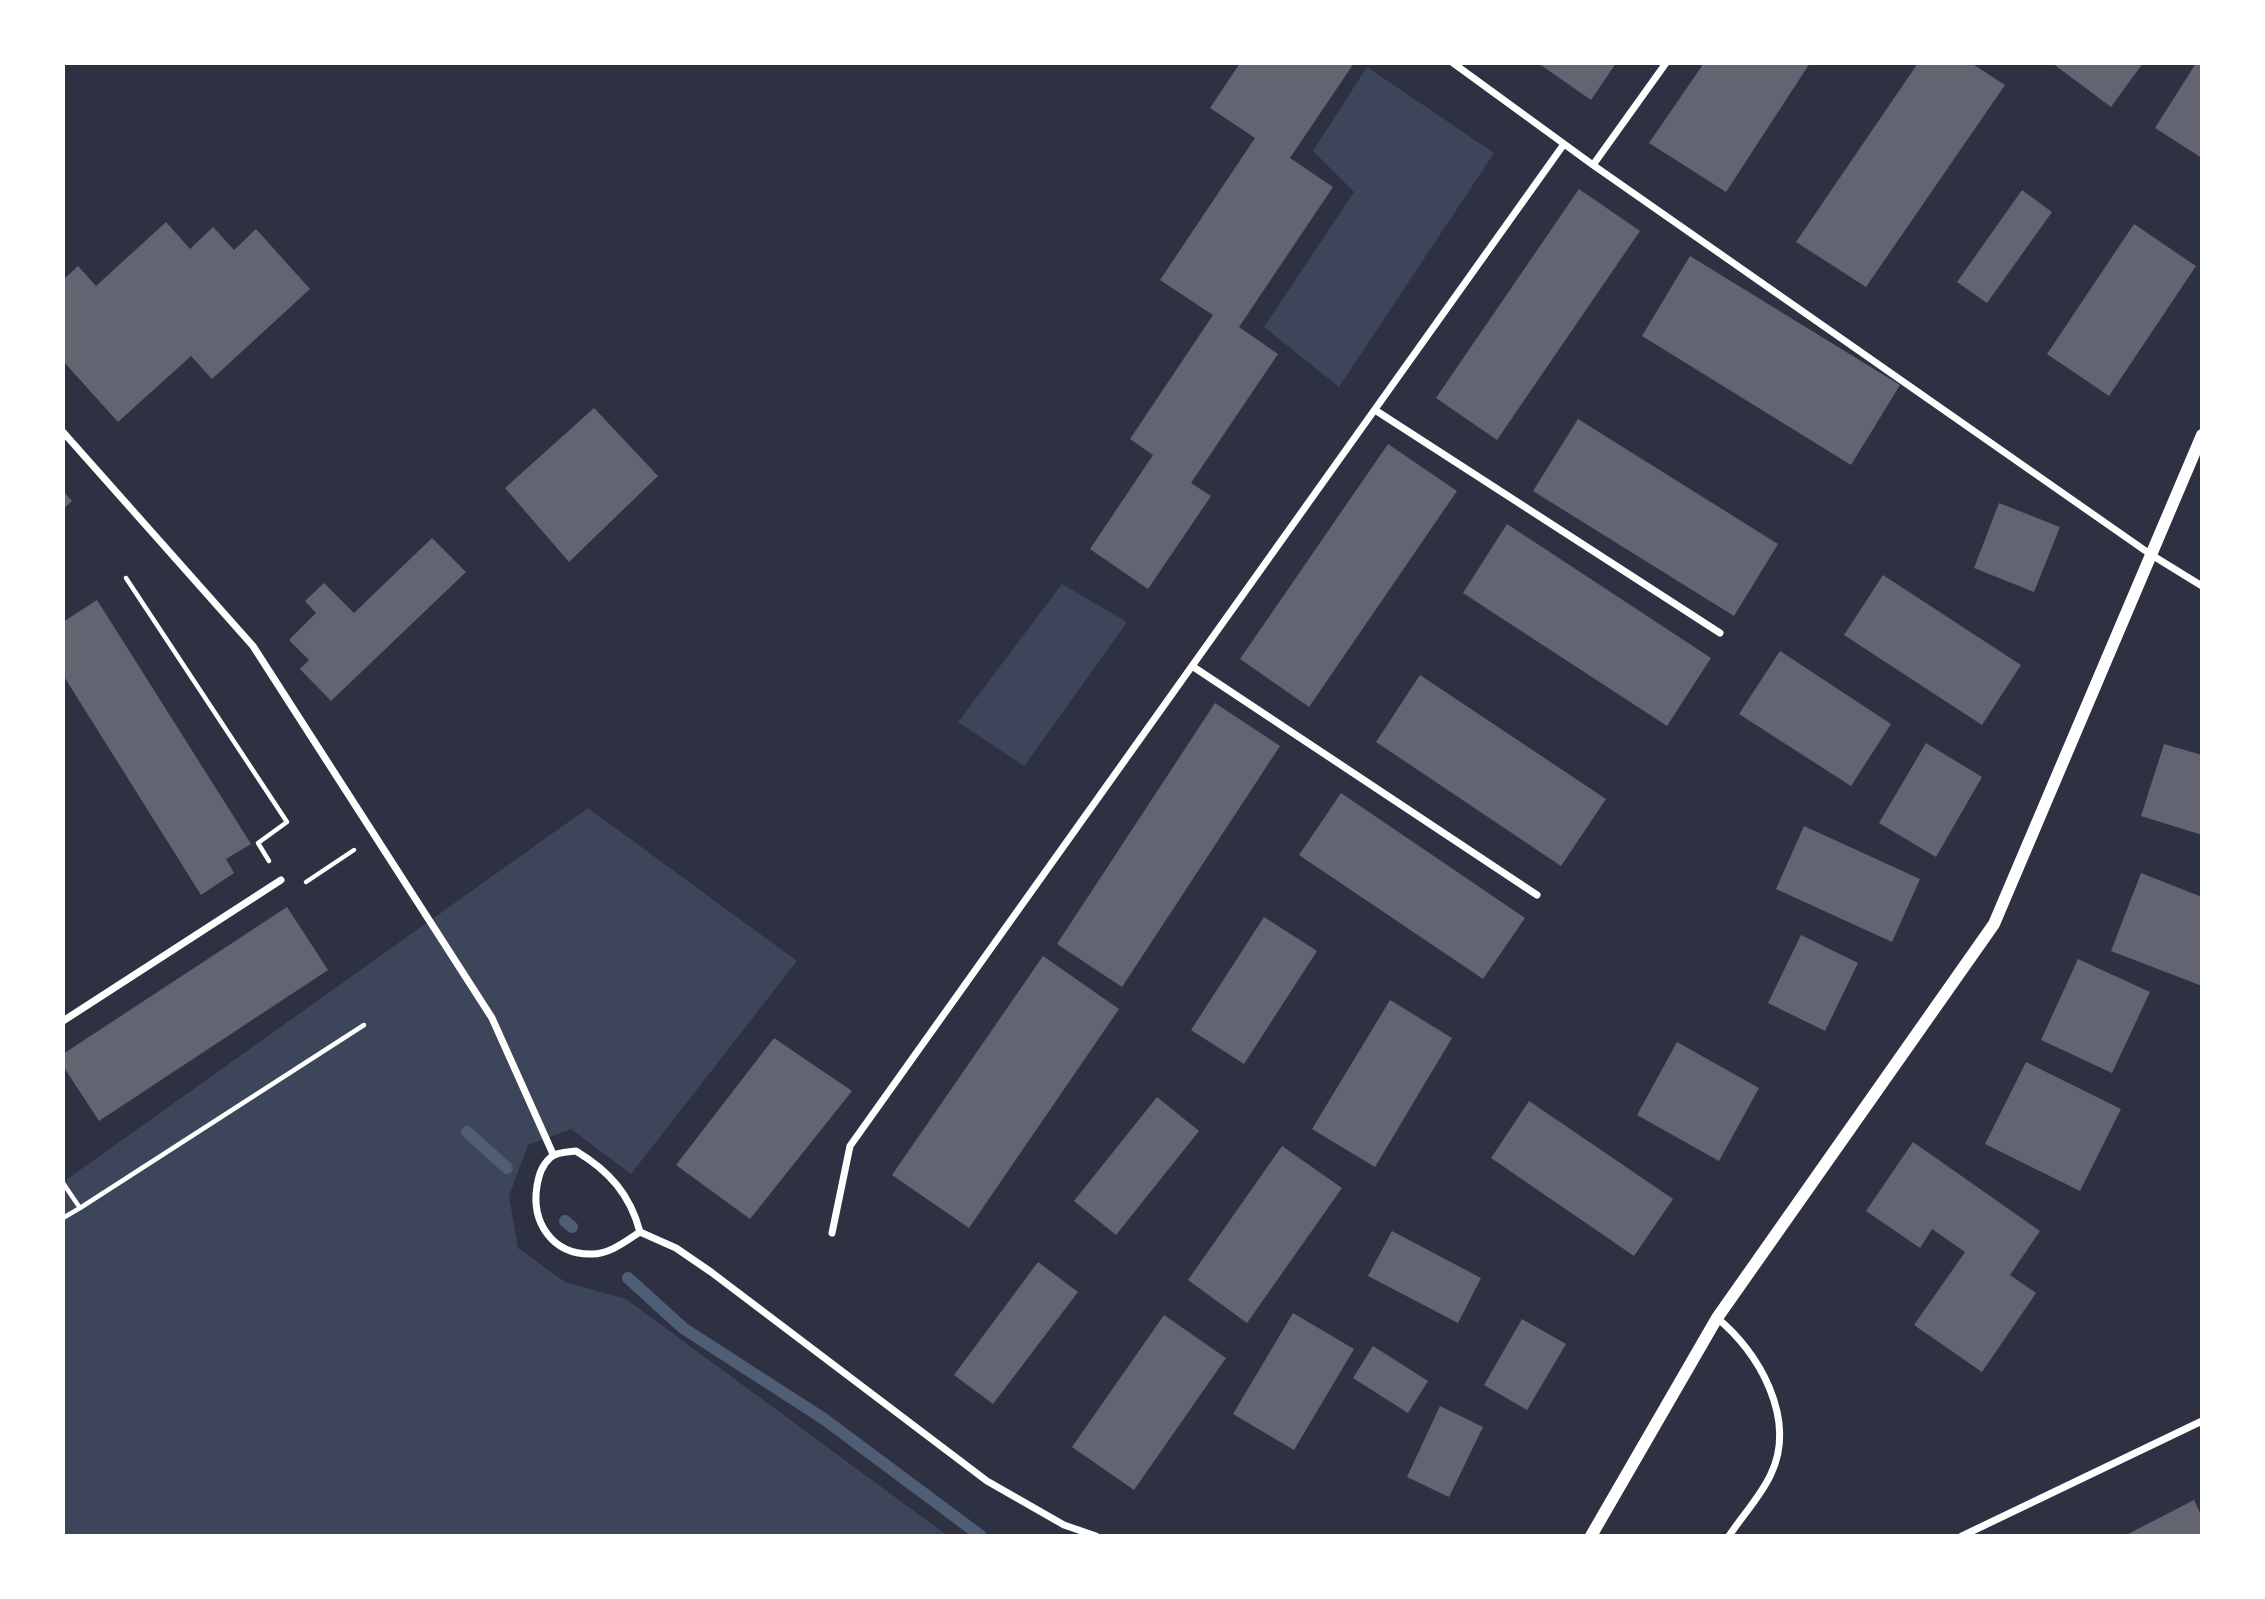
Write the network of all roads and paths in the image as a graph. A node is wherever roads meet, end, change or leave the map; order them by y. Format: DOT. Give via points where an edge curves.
graph roads {
  1 [pos="1453,63"];
  2 [pos="1666,63"];
  3 [pos="1564,144"];
  4 [pos="1593,164"];
  5 [pos="1375,411"];
  6 [pos="63,432"];
  7 [pos="2202,435"];
  8 [pos="2150,554"];
  9 [pos="127,578"];
  10 [pos="2202,586"];
  11 [pos="1720,634"];
  12 [pos="1192,666"];
  13 [pos="375,836"];
  14 [pos="281,880"];
  15 [pos="1537,895"];
  16 [pos="63,1021"];
  17 [pos="364,1025"];
  18 [pos="553,1154"];
  19 [pos="63,1183"];
  20 [pos="80,1208"];
  21 [pos="63,1218"];
  22 [pos="640,1231"];
  23 [pos="832,1233"];
  24 [pos="1717,1318"];
  25 [pos="2202,1422"];
  26 [pos="1096,1536"];
  27 [pos="1591,1536"];
  28 [pos="1728,1536"];
  29 [pos="1962,1536"];
  1 -- 3 [label="street"];
  2 -- 4 [label="street"];
  3 -- 4 [label="street"];
  3 -- 5 [label="street"];
  4 -- 8 [label="street"];
  5 -- 11 [label="street"];
  5 -- 12 [label="street"];
  6 -- 13 [label="street" via="253,646"];
  7 -- 8 [label="street"];
  8 -- 10 [label="street"];
  8 -- 24 [label="street" via="1994,924"];
  9 -- 14 [label="path" via="287,822 258,843"];
  12 -- 15 [label="street"];
  12 -- 23 [label="street" via="850,1146"];
  13 -- 14 [label="path" via="290,893"];
  13 -- 18 [label="street" via="492,1018"];
  14 -- 16 [label="street"];
  17 -- 20 [label="path"];
  18 -- 22 [label="street" via="576,1151 596,1163 634,1209"];
  18 -- 22 [label="street" via="542,1166 535,1206 541,1226 554,1242 573,1253 594,1255"];
  19 -- 20 [label="path"];
  20 -- 21 [label="path"];
  22 -- 26 [label="street" via="676,1248 710,1272 987,1481 1064,1525"];
  24 -- 27 [label="street"];
  24 -- 28 [label="street" via="1740,1337 1771,1391 1779,1433 1771,1475"];
  25 -- 29 [label="street"];
}
